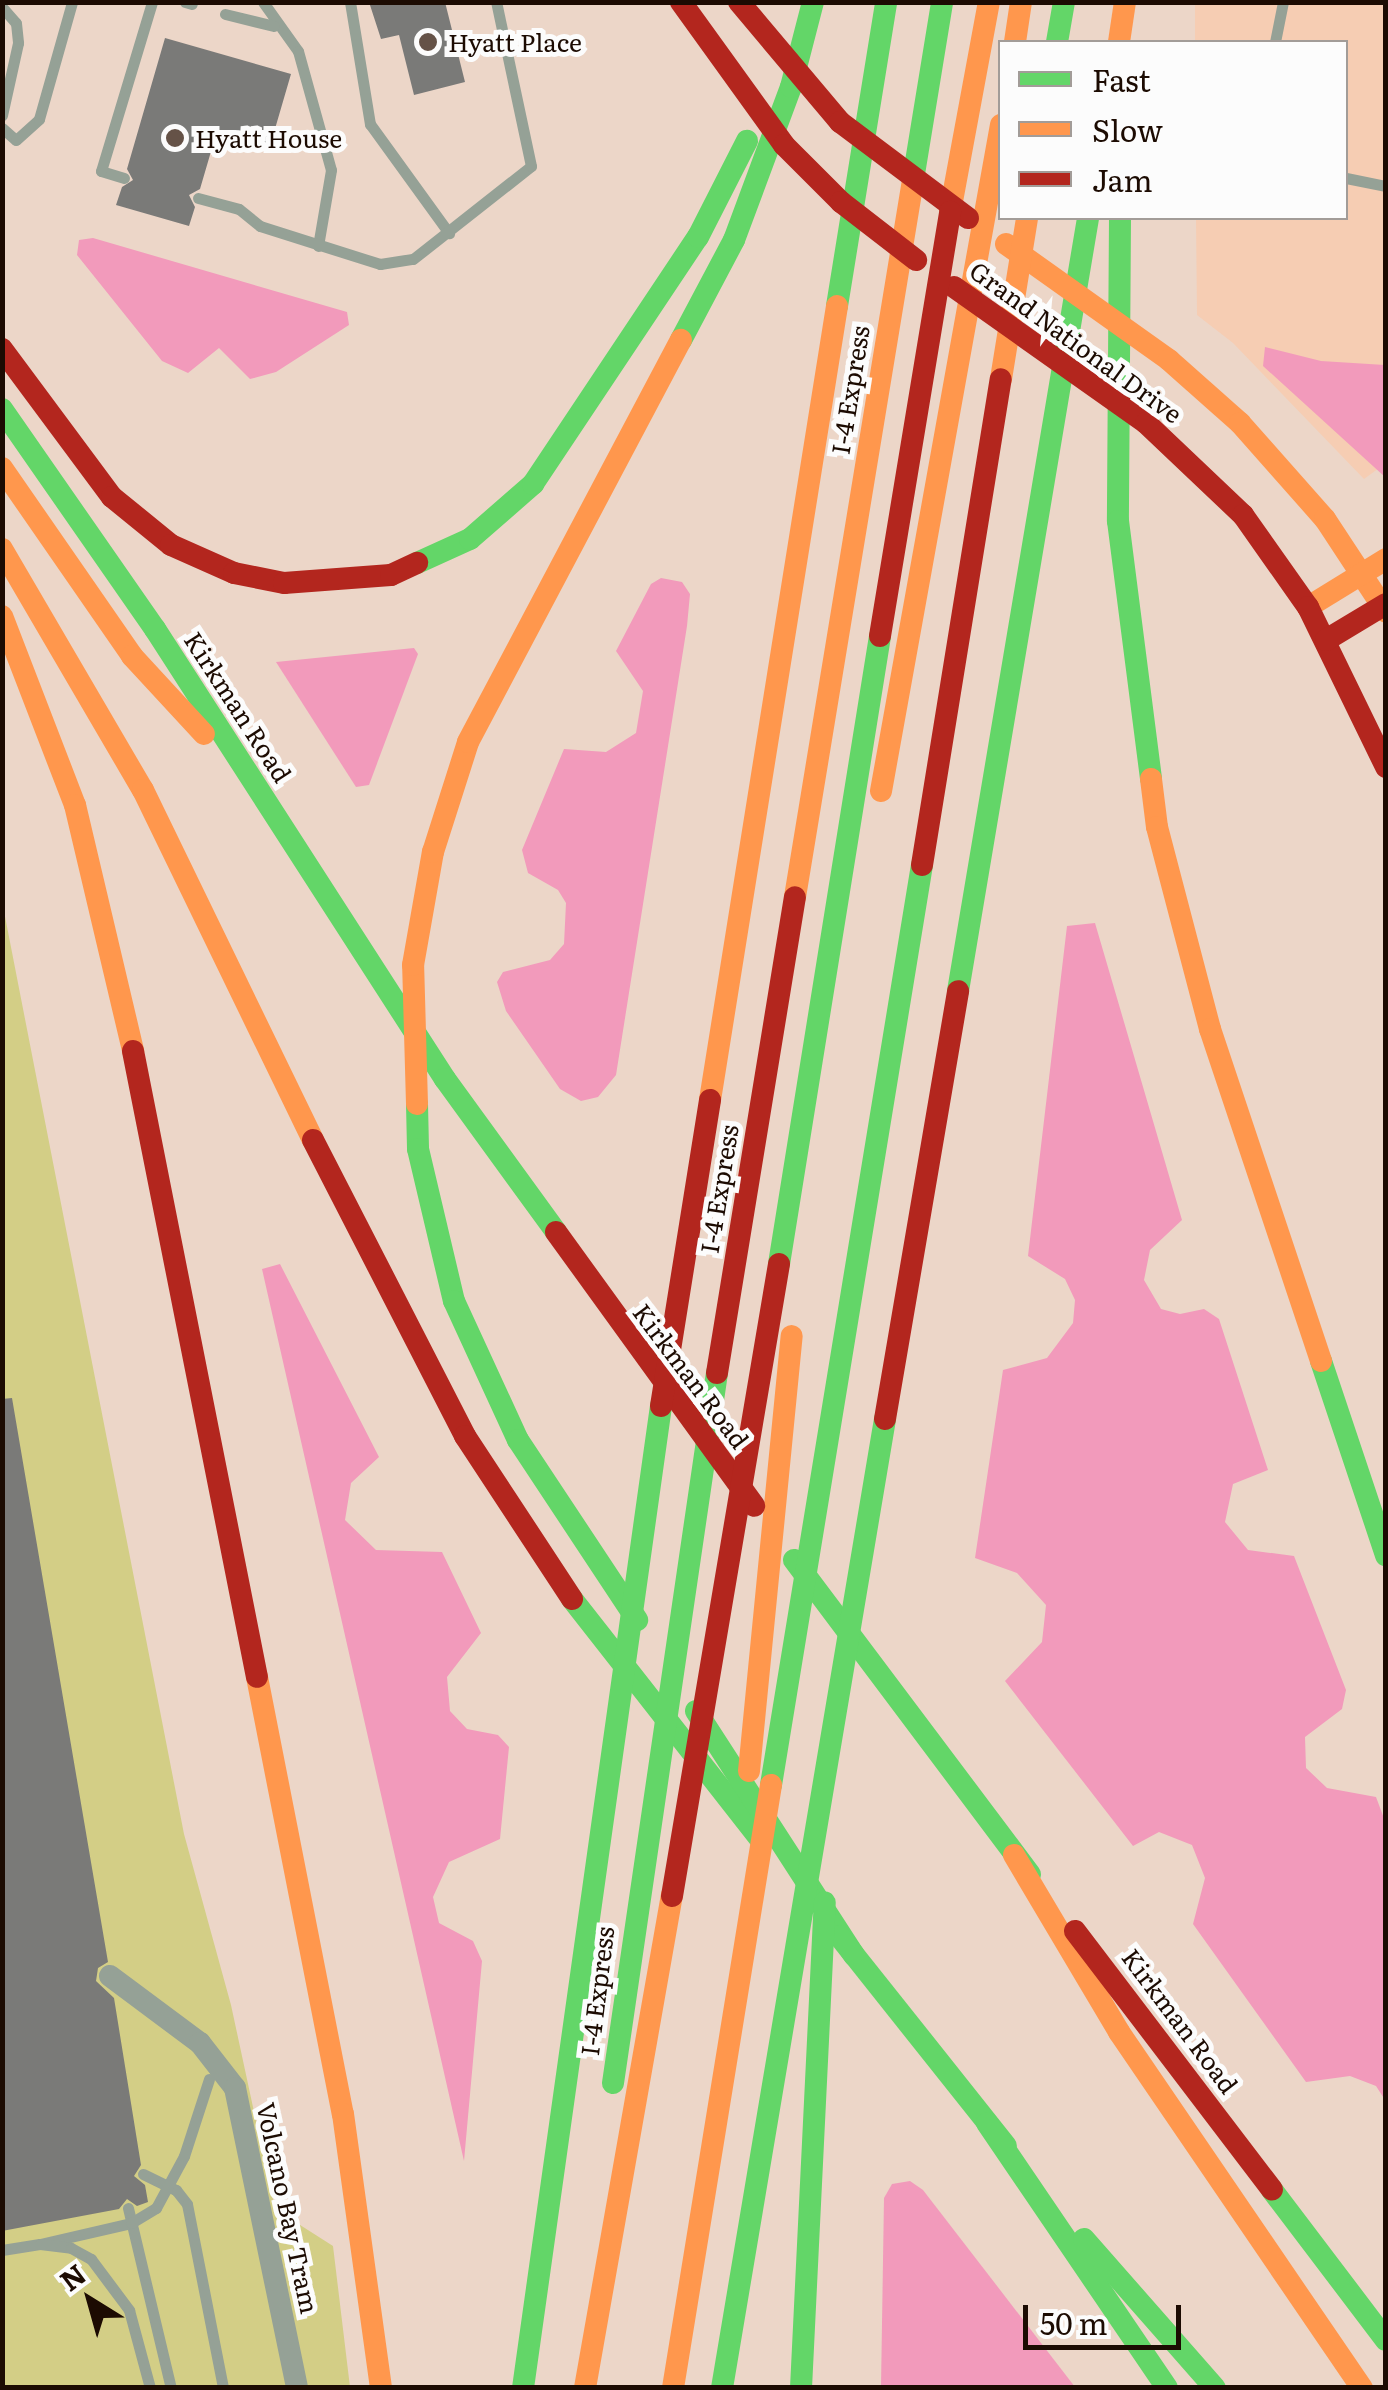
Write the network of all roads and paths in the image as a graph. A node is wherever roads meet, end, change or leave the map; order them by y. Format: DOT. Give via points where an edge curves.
graph roads {
  1 [pos="72,2"];
  2 [pos="152,2"];
  3 [pos="263,2"];
  4 [pos="350,2"];
  5 [pos="496,2"];
  6 [pos="680,2"];
  7 [pos="738,2"];
  8 [pos="812,2"];
  9 [pos="886,2"];
  10 [pos="942,2"];
  11 [pos="989,2"];
  12 [pos="1022,2"];
  13 [pos="1064,2"];
  14 [pos="1125,2"];
  15 [pos="1283,2"];
  16 [pos="2,6"];
  17 [pos="225,14"];
  18 [pos="277,27"];
  19 [pos="1014,40"];
  20 [pos="1057,40"];
  21 [pos="1119,40"];
  22 [pos="1275,40"];
  23 [pos="791,87"];
  24 [pos="2,115"];
  25 [pos="2,128"];
  26 [pos="998,147"];
  27 [pos="124,178"];
  28 [pos="1348,178"];
  29 [pos="1386,186"];
  30 [pos="198,198"];
  31 [pos="944,202"];
  32 [pos="1028,220"];
  33 [pos="1088,220"];
  34 [pos="1120,220"];
  35 [pos="449,233"];
  36 [pos="990,234"];
  37 [pos="318,246"];
  38 [pos="932,272"];
  39 [pos="978,304"];
  40 [pos="2,349"];
  41 [pos="2,409"];
  42 [pos="2,468"];
  43 [pos="2,549"];
  44 [pos="1386,559"];
  45 [pos="1363,574"];
  46 [pos="1308,607"];
  47 [pos="1384,607"];
  48 [pos="2,616"];
  49 [pos="1326,640"];
  50 [pos="1386,766"];
  51 [pos="279,822"];
  52 [pos="1386,1555"];
  53 [pos="836,1684"];
  54 [pos="1014,1855"];
  55 [pos="854,1955"];
  56 [pos="110,1976"];
  57 [pos="727,2054"];
  58 [pos="210,2079"];
  59 [pos="987,2124"];
  60 [pos="143,2174"];
  61 [pos="128,2208"];
  62 [pos="131,2223"];
  63 [pos="40,2244"];
  64 [pos="2,2250"];
  65 [pos="1386,2340"];
  66 [pos="150,2388"];
  67 [pos="171,2388"];
  68 [pos="223,2388"];
  69 [pos="297,2388"];
  70 [pos="381,2388"];
  71 [pos="523,2388"];
  72 [pos="573,2388"];
  73 [pos="586,2388"];
  74 [pos="673,2388"];
  75 [pos="722,2388"];
  76 [pos="801,2388"];
  77 [pos="1167,2388"];
  78 [pos="1215,2388"];
  79 [pos="1362,2388"];
  1 -- 25 [label="lane" via="39,119 16,140"];
  2 -- 27 [label="lane" via="102,171"];
  3 -- 18 [label="lane"];
  4 -- 35 [label="lane" via="370,124"];
  5 -- 35 [label="lane" via="532,160 521,178"];
  6 -- 38 [label="main road, Grand National Drive" via="731,78 830,192"];
  7 -- 31 [label="main road, Grand National Drive" via="840,122"];
  8 -- 23 [label="main road"];
  9 -- 71 [label="main road" via="651,1466"];
  10 -- 72 [label="main road, I-4 Express" via="700,1474"];
  11 -- 31 [label="main road"];
  12 -- 19 [label="main road"];
  13 -- 20 [label="main road"];
  14 -- 21 [label="main road"];
  15 -- 22 [label="lane"];
  16 -- 24 [label="lane" via="16,22 18,43"];
  17 -- 18 [label="lane"];
  18 -- 37 [label="lane" via="298,51 331,170"];
  23 -- 40 [label="main road" via="746,142 698,237 542,472 484,530 408,569 359,581 284,583 234,573 181,550 112,497"];
  23 -- 55 [label="main road" via="759,180 704,302 482,708 437,833 414,965 415,1126 433,1227 468,1337 518,1440"];
  26 -- 36 [label="main road"];
  28 -- 29 [label="lane"];
  30 -- 37 [label="lane"];
  31 -- 36 [label="main road, Grand National Drive"];
  31 -- 38 [label="main road"];
  32 -- 57 [label="main road"];
  33 -- 53 [label="main road"];
  34 -- 52 [label="main road" via="1118,521 1153,811 1204,1011"];
  35 -- 37 [label="lane" via="394,266"];
  36 -- 39 [label="main road"];
  36 -- 45 [label="main road, Grand National Drive" via="1145,343 1266,450"];
  38 -- 39 [label="main road, Grand National Drive"];
  38 -- 73 [label="main road" via="725,1596"];
  39 -- 46 [label="main road, Grand National Drive" via="1146,423 1243,516"];
  39 -- 57 [label="main road" via="798,1283 763,1591"];
  41 -- 51 [label="main road, Kirkman Road"];
  42 -- 51 [label="main road" via="132,656"];
  43 -- 55 [label="main road" via="151,807 428,1370 524,1532 588,1623"];
  44 -- 45 [label="main road"];
  45 -- 46 [label="main road"];
  45 -- 47 [label="main road, Grand National Drive"];
  46 -- 49 [label="main road, Grand National Drive"];
  47 -- 49 [label="main road"];
  48 -- 70 [label="main road" via="75,805 121,989 344,2114"];
  49 -- 50 [label="main road, Grand National Drive"];
  51 -- 54 [label="main road, Kirkman Road" via="424,1048 632,1344"];
  53 -- 75 [label="main road"];
  53 -- 76 [label="main road"];
  54 -- 65 [label="main road, Kirkman Road"];
  54 -- 79 [label="main road" via="1120,2032"];
  55 -- 59 [label="main road"];
  56 -- 69 [label="street, Volcano Bay Tram" via="200,2043 235,2088"];
  57 -- 74 [label="main road"];
  58 -- 62 [label="lane" via="174,2180 156,2208"];
  59 -- 77 [label="main road"];
  59 -- 78 [label="main road"];
  60 -- 68 [label="lane" via="176,2190 187,2204"];
  61 -- 62 [label="lane"];
  62 -- 63 [label="lane"];
  62 -- 67 [label="lane"];
  63 -- 64 [label="lane"];
  63 -- 66 [label="lane" via="70,2248 112,2281 129,2310"];
}
